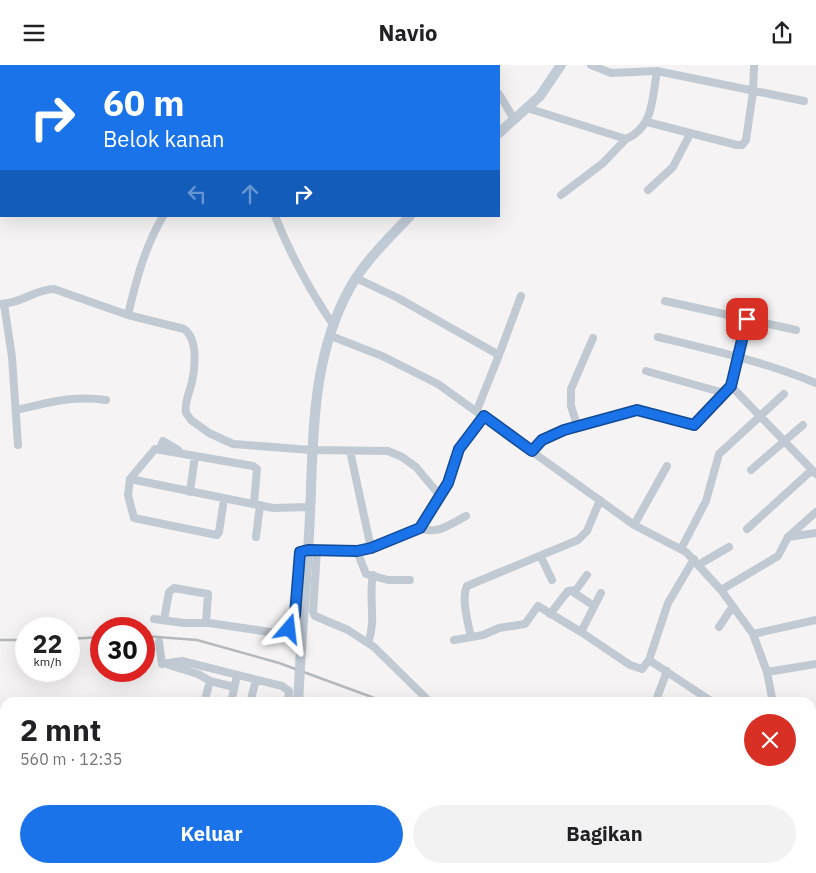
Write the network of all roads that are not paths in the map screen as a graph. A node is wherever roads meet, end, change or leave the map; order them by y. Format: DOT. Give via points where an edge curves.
graph roads {
  1 [pos="561,65"];
  2 [pos="591,65"];
  3 [pos="754,67"];
  4 [pos="657,71"];
  5 [pos="753,93"];
  6 [pos="500,96"];
  7 [pos="804,101"];
  8 [pos="527,108"];
  9 [pos="514,119"];
  10 [pos="647,122"];
  11 [pos="500,132"];
  12 [pos="690,134"];
  13 [pos="626,139"];
  14 [pos="648,190"];
  15 [pos="560,195"];
  16 [pos="275,217"];
  17 [pos="409,217"];
  18 [pos="159,218"];
  19 [pos="356,277"];
  20 [pos="521,296"];
  21 [pos="666,301"];
  22 [pos="2,304"];
  23 [pos="128,315"];
  24 [pos="747,319"];
  25 [pos="332,331"];
  26 [pos="796,331"];
  27 [pos="658,337"];
  28 [pos="593,339"];
  29 [pos="499,355"];
  30 [pos="740,356"];
  31 [pos="646,371"];
  32 [pos="816,383"];
  33 [pos="731,386"];
  34 [pos="724,393"];
  35 [pos="784,394"];
  36 [pos="106,400"];
  37 [pos="16,410"];
  38 [pos="477,410"];
  39 [pos="759,415"];
  40 [pos="484,416"];
  41 [pos="577,425"];
  42 [pos="803,425"];
  43 [pos="785,442"];
  44 [pos="18,445"];
  45 [pos="311,450"];
  46 [pos="350,451"];
  47 [pos="532,451"];
  48 [pos="195,456"];
  49 [pos="667,466"];
  50 [pos="751,470"];
  51 [pos="814,472"];
  52 [pos="130,479"];
  53 [pos="190,492"];
  54 [pos="441,497"];
  55 [pos="224,499"];
  56 [pos="600,500"];
  57 [pos="257,504"];
  58 [pos="310,507"];
  59 [pos="816,512"];
  60 [pos="466,516"];
  61 [pos="634,525"];
  62 [pos="420,528"];
  63 [pos="747,529"];
  64 [pos="816,533"];
  65 [pos="256,537"];
  66 [pos="788,537"];
  67 [pos="729,547"];
  68 [pos="371,548"];
  69 [pos="681,549"];
  70 [pos="313,550"];
  71 [pos="357,551"];
  72 [pos="541,557"];
  73 [pos="696,562"];
  74 [pos="373,575"];
  75 [pos="587,575"];
  76 [pos="410,580"];
  77 [pos="552,580"];
  78 [pos="721,590"];
  79 [pos="573,592"];
  80 [pos="601,593"];
  81 [pos="594,606"];
  82 [pos="732,606"];
  83 [pos="550,614"];
  84 [pos="155,619"];
  85 [pos="164,620"];
  86 [pos="816,621"];
  87 [pos="206,623"];
  88 [pos="719,627"];
  89 [pos="582,632"];
  90 [pos="753,635"];
  91 [pos="471,637"];
  92 [pos="454,640"];
  93 [pos="159,642"];
  94 [pos="368,643"];
  95 [pos="649,659"];
  96 [pos="162,663"];
  97 [pos="816,664"];
  98 [pos="667,671"];
  99 [pos="767,672"];
  100 [pos="237,675"];
  101 [pos="256,680"];
  102 [pos="210,681"];
  103 [pos="234,687"];
  104 [pos="206,697"];
  105 [pos="232,697"];
  106 [pos="252,697"];
  107 [pos="288,697"];
  108 [pos="298,697"];
  109 [pos="425,697"];
  110 [pos="657,697"];
  111 [pos="705,697"];
  112 [pos="772,697"];
  1 -- 8 [label="main road" via="540,96"];
  2 -- 4 [label="street" via="611,73"];
  3 -- 5 [label="street"];
  4 -- 5 [label="street"];
  4 -- 10 [label="street"];
  5 -- 7 [label="street"];
  5 -- 12 [label="street" via="746,140 742,145"];
  6 -- 9 [label="street"];
  8 -- 9 [label="main road"];
  8 -- 13 [label="street"];
  9 -- 11 [label="main road"];
  10 -- 12 [label="street"];
  10 -- 13 [label="street"];
  12 -- 14 [label="street" via="673,167"];
  13 -- 15 [label="street" via="603,163"];
  16 -- 25 [label="street" via="289,251"];
  17 -- 19 [label="main road"];
  18 -- 23 [label="street" via="136,278"];
  19 -- 25 [label="main road"];
  19 -- 29 [label="street"];
  20 -- 29 [label="street"];
  21 -- 24 [label="street"];
  22 -- 23 [label="street" via="54,289"];
  22 -- 37 [label="street" via="12,357"];
  23 -- 45 [label="street" via="189,332 193,340 194,362 185,408 191,420 233,444"];
  24 -- 26 [label="street"];
  24 -- 30 [label="street"];
  25 -- 38 [label="street" via="427,378"];
  25 -- 45 [label="main road" via="318,384"];
  27 -- 30 [label="street"];
  28 -- 41 [label="street" via="571,389 571,406"];
  29 -- 38 [label="street"];
  30 -- 32 [label="street"];
  30 -- 33 [label="street"];
  31 -- 34 [label="street"];
  33 -- 34 [label="street"];
  33 -- 39 [label="street"];
  34 -- 41 [label="street" via="692,425 641,409"];
  35 -- 39 [label="street"];
  36 -- 37 [label="street" via="69,398"];
  37 -- 44 [label="street"];
  38 -- 40 [label="street"];
  39 -- 43 [label="street"];
  39 -- 69 [label="street" via="719,454 706,501"];
  40 -- 47 [label="street"];
  40 -- 54 [label="street" via="459,449"];
  41 -- 47 [label="street" via="542,440"];
  42 -- 43 [label="street"];
  43 -- 50 [label="street"];
  43 -- 51 [label="street"];
  45 -- 46 [label="street"];
  45 -- 58 [label="main road"];
  46 -- 54 [label="street" via="388,451 402,457 416,467"];
  46 -- 68 [label="street"];
  47 -- 56 [label="street"];
  48 -- 52 [label="street" via="160,448 152,451"];
  48 -- 53 [label="street"];
  48 -- 57 [label="street" via="256,467"];
  49 -- 61 [label="street"];
  51 -- 63 [label="street"];
  52 -- 53 [label="street"];
  52 -- 55 [label="street" via="128,495 134,518 217,535"];
  53 -- 55 [label="street"];
  54 -- 62 [label="street"];
  55 -- 57 [label="street"];
  56 -- 61 [label="street"];
  56 -- 72 [label="street" via="583,535"];
  57 -- 58 [label="street" via="284,509"];
  57 -- 65 [label="street"];
  58 -- 70 [label="main road"];
  59 -- 66 [label="street"];
  60 -- 62 [label="street" via="442,529 428,531"];
  61 -- 69 [label="street"];
  62 -- 68 [label="street"];
  64 -- 66 [label="street"];
  66 -- 78 [label="street" via="778,556"];
  67 -- 73 [label="street"];
  68 -- 71 [label="street"];
  69 -- 73 [label="street"];
  70 -- 71 [label="street"];
  70 -- 87 [label="street" via="300,553 295,615 287,632 282,635"];
  70 -- 94 [label="street" via="315,616 348,630"];
  70 -- 108 [label="main road, bridge"];
  71 -- 74 [label="street" via="363,572"];
  72 -- 77 [label="street"];
  72 -- 91 [label="street" via="466,588"];
  73 -- 78 [label="street"];
  73 -- 95 [label="street" via="668,603"];
  74 -- 76 [label="street" via="388,580"];
  74 -- 94 [label="street" via="373,628"];
  75 -- 79 [label="street"];
  78 -- 82 [label="street"];
  79 -- 81 [label="street"];
  79 -- 83 [label="street" via="568,591"];
  80 -- 81 [label="street"];
  81 -- 89 [label="street"];
  82 -- 88 [label="street"];
  82 -- 90 [label="street"];
  83 -- 89 [label="street"];
  83 -- 91 [label="street" via="538,606 525,623"];
  84 -- 85 [label="street"];
  85 -- 87 [label="street"];
  85 -- 87 [label="street" via="168,592 174,588 208,594"];
  86 -- 90 [label="street"];
  89 -- 95 [label="street" via="638,670 646,667"];
  90 -- 99 [label="street"];
  91 -- 92 [label="street"];
  93 -- 96 [label="street"];
  94 -- 109 [label="street"];
  95 -- 98 [label="street"];
  96 -- 100 [label="street" via="182,661"];
  96 -- 102 [label="street"];
  97 -- 99 [label="street"];
  98 -- 110 [label="street"];
  98 -- 111 [label="street"];
  99 -- 112 [label="street"];
  100 -- 101 [label="street"];
  100 -- 103 [label="street"];
  101 -- 106 [label="street"];
  101 -- 107 [label="street" via="287,688"];
  102 -- 103 [label="street"];
  102 -- 104 [label="street"];
  103 -- 105 [label="street"];
}
